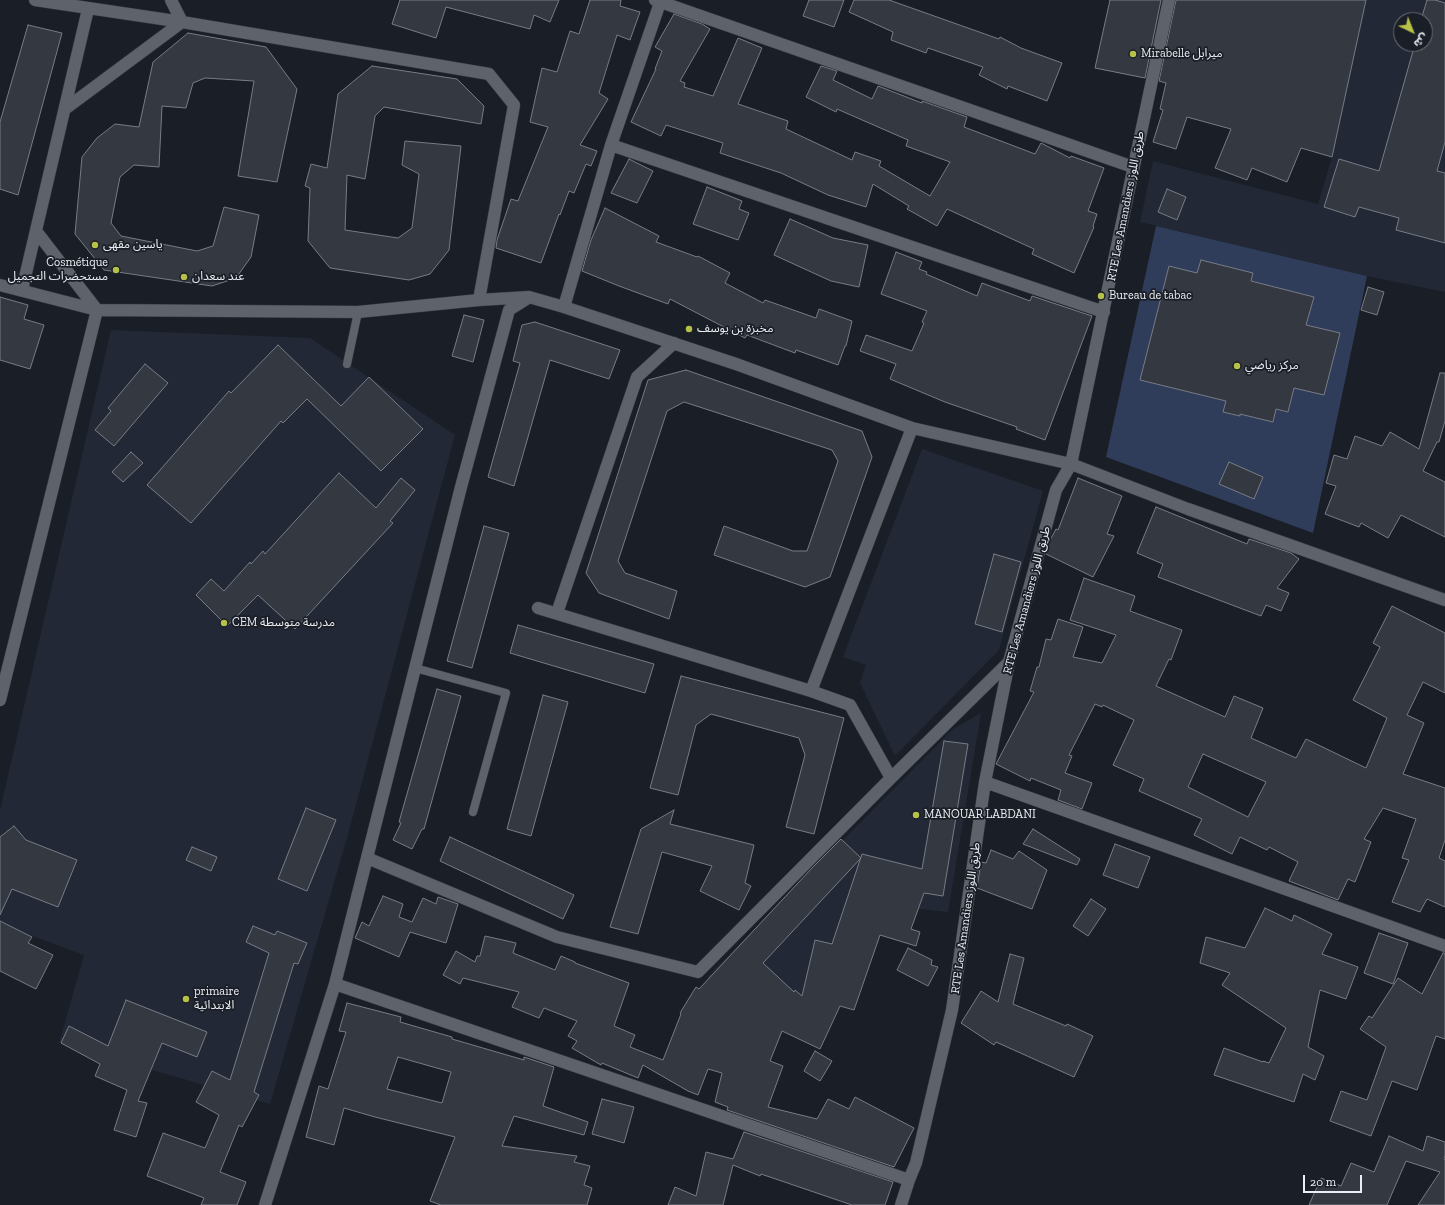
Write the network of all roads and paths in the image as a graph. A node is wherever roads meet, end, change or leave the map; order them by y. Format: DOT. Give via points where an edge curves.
graph roads {
  1 [pos="35,0"];
  2 [pos="171,0"];
  3 [pos="1169,0"];
  4 [pos="659,1"];
  5 [pos="88,8"];
  6 [pos="182,22"];
  7 [pos="65,109"];
  8 [pos="611,145"];
  9 [pos="1133,167"];
  10 [pos="36,231"];
  11 [pos="0,285"];
  12 [pos="22,290"];
  13 [pos="529,297"];
  14 [pos="479,300"];
  15 [pos="564,307"];
  16 [pos="97,310"];
  17 [pos="358,312"];
  18 [pos="1104,312"];
  19 [pos="674,343"];
  20 [pos="347,364"];
  21 [pos="912,428"];
  22 [pos="1071,464"];
  23 [pos="1445,600"];
  24 [pos="538,608"];
  25 [pos="557,613"];
  26 [pos="1009,662"];
  27 [pos="415,668"];
  28 [pos="811,691"];
  29 [pos="0,700"];
  30 [pos="891,778"];
  31 [pos="985,782"];
  32 [pos="473,812"];
  33 [pos="367,858"];
  34 [pos="1445,946"];
  35 [pos="335,984"];
  36 [pos="909,1180"];
  37 [pos="265,1205"];
  38 [pos="901,1205"];
  1 -- 5 [label="street"];
  2 -- 6 [label="street"];
  3 -- 9 [label="street, RTE Les Amandiers طريق اللوز"];
  4 -- 8 [label="street"];
  4 -- 9 [label="street"];
  5 -- 6 [label="street"];
  5 -- 7 [label="street"];
  6 -- 7 [label="street"];
  6 -- 14 [label="street" via="489,74 514,105"];
  7 -- 10 [label="street"];
  8 -- 15 [label="street"];
  8 -- 18 [label="street"];
  9 -- 18 [label="street, RTE Les Amandiers طريق اللوز"];
  10 -- 12 [label="street"];
  10 -- 16 [label="street"];
  11 -- 12 [label="street"];
  12 -- 16 [label="street"];
  13 -- 14 [label="street"];
  13 -- 15 [label="street"];
  13 -- 27 [label="street" via="509,310"];
  14 -- 17 [label="street"];
  15 -- 19 [label="street"];
  16 -- 17 [label="street"];
  16 -- 29 [label="street"];
  17 -- 20 [label="lane"];
  18 -- 22 [label="street, RTE Les Amandiers طريق اللوز"];
  19 -- 21 [label="street"];
  19 -- 25 [label="street" via="637,377"];
  21 -- 22 [label="street"];
  21 -- 28 [label="street"];
  22 -- 23 [label="street" via="1188,509"];
  22 -- 26 [label="street, RTE Les Amandiers طريق اللوز" via="1056,490"];
  24 -- 25 [label="street"];
  25 -- 28 [label="street"];
  26 -- 30 [label="street"];
  26 -- 31 [label="street, RTE Les Amandiers طريق اللوز"];
  27 -- 32 [label="lane" via="506,693"];
  27 -- 33 [label="street"];
  28 -- 30 [label="street" via="850,705"];
  30 -- 33 [label="street" via="698,972 557,937"];
  31 -- 34 [label="street"];
  31 -- 36 [label="street, RTE Les Amandiers طريق اللوز" via="952,1010 916,1163"];
  33 -- 35 [label="street"];
  35 -- 36 [label="street"];
  35 -- 37 [label="street"];
  36 -- 38 [label="street, RTE Les Amandiers طريق اللوز"];
}
